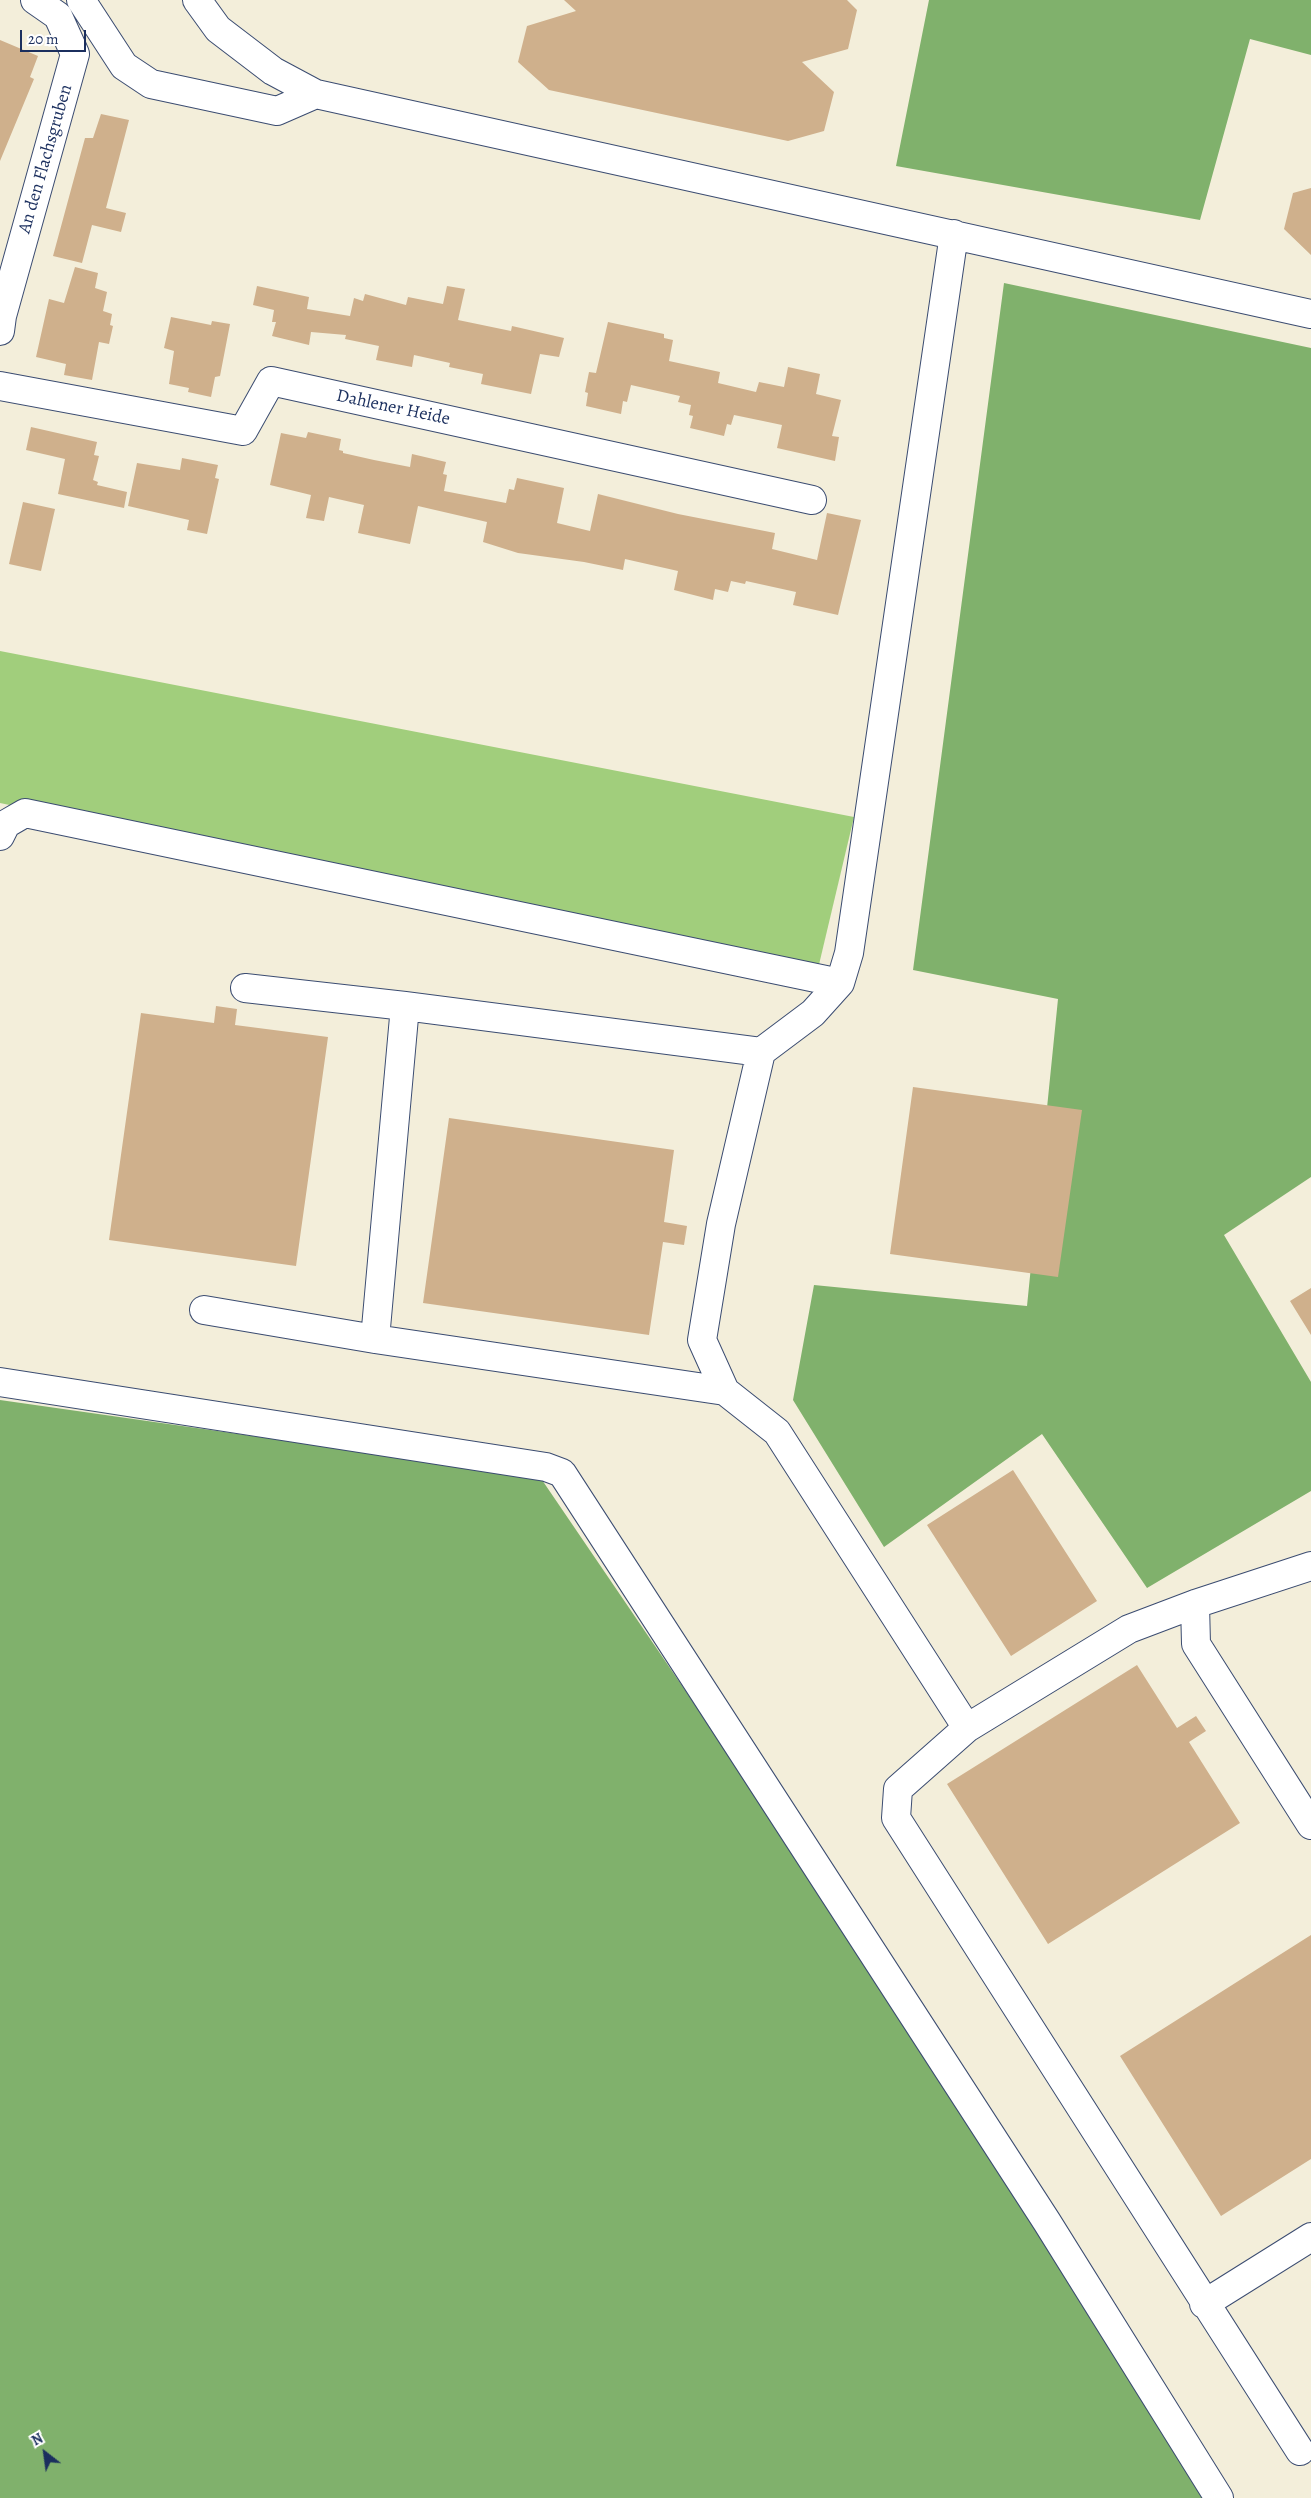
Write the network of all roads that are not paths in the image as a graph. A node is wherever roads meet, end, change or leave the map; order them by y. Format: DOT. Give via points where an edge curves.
graph roads {
  1 [pos="35,0"];
  2 [pos="81,0"];
  3 [pos="196,0"];
  4 [pos="316,94"];
  5 [pos="954,234"];
  6 [pos="1311,314"];
  7 [pos="1,321"];
  8 [pos="0,386"];
  9 [pos="812,500"];
  10 [pos="0,836"];
  11 [pos="840,983"];
  12 [pos="245,988"];
  13 [pos="406,1006"];
  14 [pos="761,1052"];
  15 [pos="204,1310"];
  16 [pos="375,1339"];
  17 [pos="0,1382"];
  18 [pos="725,1391"];
  19 [pos="1311,1566"];
  20 [pos="1195,1604"];
  21 [pos="967,1728"];
  22 [pos="1311,1825"];
  23 [pos="1311,2237"];
  24 [pos="1204,2304"];
  25 [pos="1300,2451"];
  26 [pos="1219,2498"];
  1 -- 7 [label="street, An den Flachsgruben" via="58,16 75,54"];
  2 -- 4 [label="street" via="124,66 151,84 276,111"];
  3 -- 4 [label="street" via="218,29 273,71"];
  4 -- 5 [label="street"];
  5 -- 6 [label="street"];
  5 -- 11 [label="street" via="849,954"];
  8 -- 9 [label="street, Dahlener Heide" via="243,431 272,381"];
  10 -- 11 [label="street" via="6,824 24,813"];
  11 -- 14 [label="street" via="813,1014"];
  12 -- 13 [label="street"];
  13 -- 14 [label="street"];
  13 -- 16 [label="street"];
  14 -- 18 [label="street" via="721,1224 702,1340"];
  15 -- 16 [label="street"];
  16 -- 18 [label="street"];
  17 -- 26 [label="street" via="546,1467 562,1473 1047,2222"];
  18 -- 21 [label="street" via="777,1432"];
  19 -- 20 [label="street"];
  20 -- 21 [label="street" via="1128,1629"];
  20 -- 22 [label="street" via="1196,1644"];
  21 -- 24 [label="street" via="898,1789 896,1818"];
  23 -- 24 [label="street"];
  24 -- 25 [label="street"];
}
